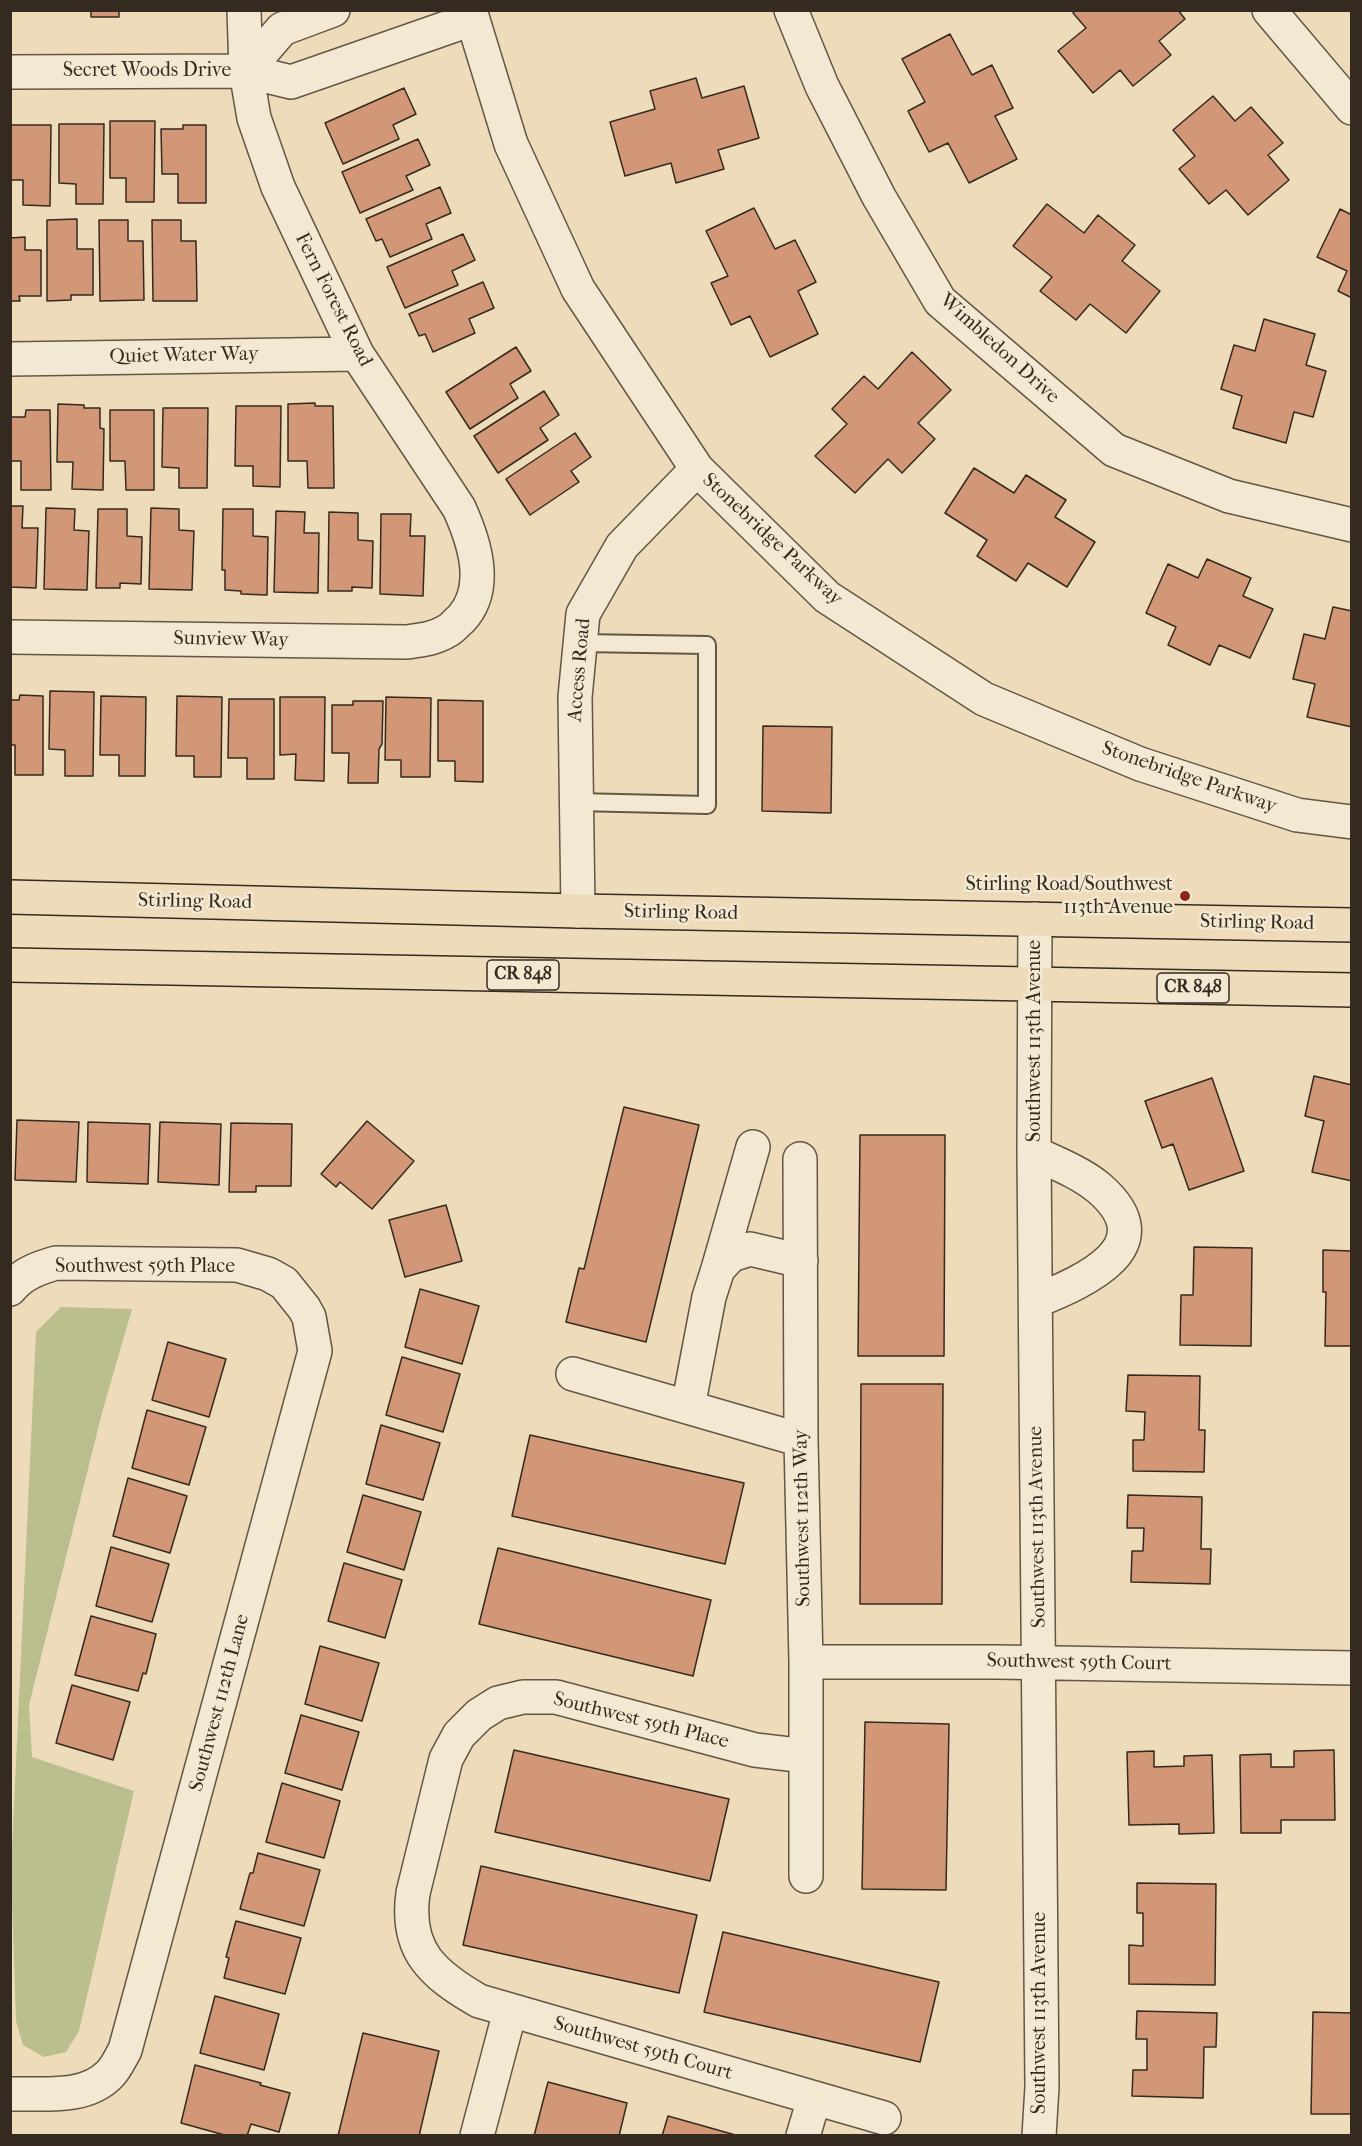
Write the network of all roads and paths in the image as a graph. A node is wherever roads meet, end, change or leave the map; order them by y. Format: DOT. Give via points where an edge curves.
graph roads {
  1 [pos="244,10"];
  2 [pos="333,10"];
  3 [pos="791,10"];
  4 [pos="1269,10"];
  5 [pos="471,15"];
  6 [pos="246,71"];
  7 [pos="10,72"];
  8 [pos="1352,108"];
  9 [pos="357,354"];
  10 [pos="10,358"];
  11 [pos="697,469"];
  12 [pos="1352,525"];
  13 [pos="449,631"];
  14 [pos="10,637"];
  15 [pos="580,643"];
  16 [pos="576,802"];
  17 [pos="1352,822"];
  18 [pos="10,897"];
  19 [pos="578,911"];
  20 [pos="1035,919"];
  21 [pos="1352,925"];
  22 [pos="10,965"];
  23 [pos="1035,985"];
  24 [pos="1352,990"];
  25 [pos="753,1147"];
  26 [pos="1034,1153"];
  27 [pos="800,1159"];
  28 [pos="801,1262"];
  29 [pos="718,1269"];
  30 [pos="12,1287"];
  31 [pos="1036,1301"];
  32 [pos="304,1308"];
  33 [pos="573,1374"];
  34 [pos="688,1407"];
  35 [pos="801,1440"];
  36 [pos="806,1662"];
  37 [pos="1040,1663"];
  38 [pos="1352,1668"];
  39 [pos="479,1714"];
  40 [pos="806,1756"];
  41 [pos="806,1876"];
  42 [pos="510,2011"];
  43 [pos="10,2094"];
  44 [pos="814,2098"];
  45 [pos="884,2118"];
  46 [pos="477,2136"];
  47 [pos="803,2136"];
  48 [pos="1039,2136"];
  1 -- 6 [label="street, Fern Forest Road"];
  2 -- 6 [label="street, Secret Woods Drive" via="282,29"];
  3 -- 12 [label="street, Wimbledon Drive" via="822,86 879,197 940,301 1114,450 1229,496"];
  4 -- 8 [label="street"];
  5 -- 6 [label="street" via="291,82"];
  5 -- 11 [label="street, Stonebridge Parkway" via="511,144 578,288"];
  6 -- 7 [label="street, Secret Woods Drive"];
  6 -- 9 [label="street, Fern Forest Road" via="254,118 278,187"];
  9 -- 10 [label="street, Quiet Water Way"];
  9 -- 13 [label="street, Fern Forest Road" via="459,508 471,536 477,563 476,590 466,613"];
  11 -- 15 [label="street, Access Road" via="622,546 583,614"];
  11 -- 17 [label="street, Stonebridge Parkway" via="827,597 984,699 1140,764 1297,816"];
  13 -- 14 [label="street, Sunview Way" via="430,639 406,642"];
  15 -- 16 [label="street, Access Road" via="574,697"];
  15 -- 16 [label="lane" via="707,645 707,805"];
  16 -- 19 [label="street, Access Road"];
  18 -- 19 [label="main road, Stirling Road"];
  19 -- 20 [label="main road, Stirling Road"];
  20 -- 21 [label="main road, Stirling Road"];
  20 -- 23 [label="street, Southwest 113th Avenue"];
  22 -- 23 [label="main road, CR 848"];
  23 -- 24 [label="main road, CR 848"];
  23 -- 26 [label="street, Southwest 113th Avenue"];
  25 -- 29 [label="street"];
  26 -- 31 [label="street, Southwest 113th Avenue"];
  26 -- 31 [label="street" via="1098,1187 1118,1206 1125,1222 1122,1242 1107,1263 1088,1278"];
  27 -- 28 [label="street, Southwest 112th Way"];
  28 -- 29 [label="street" via="750,1248 731,1255"];
  28 -- 35 [label="street, Southwest 112th Way"];
  29 -- 34 [label="street"];
  30 -- 32 [label="street, Southwest 59th Place" via="38,1268 56,1263 237,1265 284,1283"];
  31 -- 37 [label="street, Southwest 113th Avenue"];
  32 -- 43 [label="street, Southwest 112th Lane" via="315,1351 125,2050 111,2073 93,2088 70,2093"];
  33 -- 34 [label="street"];
  34 -- 35 [label="street"];
  35 -- 36 [label="street, Southwest 112th Way"];
  36 -- 37 [label="street, Southwest 59th Court"];
  36 -- 40 [label="street, Southwest 112th Way"];
  37 -- 38 [label="street, Southwest 59th Court"];
  37 -- 48 [label="street, Southwest 113th Avenue"];
  39 -- 40 [label="street, Southwest 59th Place" via="498,1703 523,1697 555,1697 755,1750"];
  39 -- 42 [label="street, Southwest 59th Court" via="459,1735 446,1759 414,1893 413,1934 436,1972 456,1988 478,2001"];
  40 -- 41 [label="street, Southwest 112th Way"];
  42 -- 44 [label="street, Southwest 59th Court"];
  42 -- 46 [label="street"];
  44 -- 45 [label="street, Southwest 59th Court"];
  44 -- 47 [label="street"];
}
